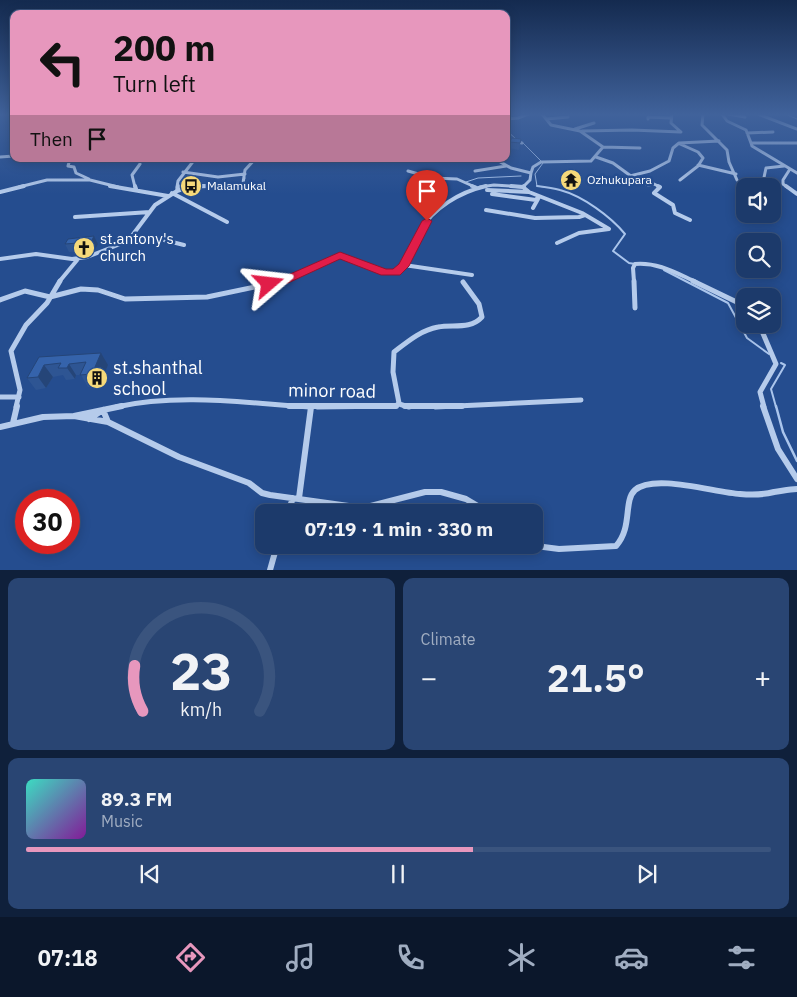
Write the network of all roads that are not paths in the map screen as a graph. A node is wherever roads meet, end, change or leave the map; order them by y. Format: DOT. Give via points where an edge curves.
graph roads {
  1 [pos="510,141"];
  2 [pos="593,141"];
  3 [pos="719,141"];
  4 [pos="797,142"];
  5 [pos="522,143"];
  6 [pos="751,143"];
  7 [pos="679,144"];
  8 [pos="603,147"];
  9 [pos="640,148"];
  10 [pos="596,157"];
  11 [pos="69,162"];
  12 [pos="192,162"];
  13 [pos="252,162"];
  14 [pos="500,162"];
  15 [pos="586,162"];
  16 [pos="140,164"];
  17 [pos="698,165"];
  18 [pos="507,166"];
  19 [pos="786,166"];
  20 [pos="583,167"];
  21 [pos="790,169"];
  22 [pos="408,171"];
  23 [pos="475,171"];
  24 [pos="183,172"];
  25 [pos="531,173"];
  26 [pos="797,173"];
  27 [pos="244,174"];
  28 [pos="736,174"];
  29 [pos="629,176"];
  30 [pos="737,178"];
  31 [pos="764,178"];
  32 [pos="90,180"];
  33 [pos="680,180"];
  34 [pos="523,187"];
  35 [pos="477,188"];
  36 [pos="136,189"];
  37 [pos="487,190"];
  38 [pos="177,191"];
  39 [pos="0,192"];
  40 [pos="529,192"];
  41 [pos="492,194"];
  42 [pos="797,194"];
  43 [pos="170,195"];
  44 [pos="539,198"];
  45 [pos="533,208"];
  46 [pos="486,210"];
  47 [pos="150,212"];
  48 [pos="585,215"];
  49 [pos="75,217"];
  50 [pos="690,220"];
  51 [pos="227,222"];
  52 [pos="131,237"];
  53 [pos="557,243"];
  54 [pos="184,246"];
  55 [pos="0,259"];
  56 [pos="78,259"];
  57 [pos="404,265"];
  58 [pos="472,275"];
  59 [pos="463,282"];
  60 [pos="50,297"];
  61 [pos="0,300"];
  62 [pos="736,302"];
  63 [pos="635,308"];
  64 [pos="763,333"];
  65 [pos="0,396"];
  66 [pos="19,397"];
  67 [pos="581,400"];
  68 [pos="399,404"];
  69 [pos="311,407"];
  70 [pos="74,416"];
  71 [pos="89,418"];
  72 [pos="108,422"];
  73 [pos="13,423"];
  74 [pos="0,427"];
  75 [pos="797,479"];
  76 [pos="797,489"];
  77 [pos="296,498"];
  78 [pos="293,504"];
  79 [pos="336,504"];
  80 [pos="378,504"];
  81 [pos="474,504"];
  82 [pos="543,547"];
  83 [pos="275,554"];
  84 [pos="270,570"];
  1 -- 5 [label="street"];
  2 -- 8 [label="street"];
  3 -- 7 [label="street"];
  3 -- 28 [label="street" via="727,150"];
  4 -- 6 [label="street"];
  6 -- 19 [label="street"];
  7 -- 17 [label="street" via="702,155"];
  7 -- 29 [label="street" via="672,148 669,161 650,171"];
  8 -- 9 [label="street"];
  8 -- 10 [label="street"];
  10 -- 15 [label="street"];
  10 -- 29 [label="street" via="614,163"];
  11 -- 32 [label="street" via="68,166 74,167 76,173"];
  12 -- 24 [label="street"];
  13 -- 27 [label="street"];
  14 -- 18 [label="street"];
  15 -- 20 [label="street"];
  15 -- 25 [label="street" via="543,162 533,167"];
  16 -- 36 [label="street" via="132,175"];
  17 -- 28 [label="street"];
  17 -- 33 [label="street"];
  18 -- 23 [label="street"];
  18 -- 25 [label="street"];
  19 -- 21 [label="street"];
  19 -- 31 [label="street" via="766,168"];
  21 -- 26 [label="street"];
  21 -- 42 [label="street" via="783,184"];
  22 -- 35 [label="street" via="434,178 457,179"];
  24 -- 27 [label="street" via="218,177"];
  24 -- 38 [label="street"];
  25 -- 34 [label="street" via="530,180"];
  27 -- 38 [label="street" via="243,183 235,186 191,186"];
  28 -- 30 [label="street"];
  29 -- 50 [label="street" via="660,187 654,192 673,205 675,213"];
  32 -- 36 [label="street"];
  32 -- 39 [label="street" via="47,180"];
  34 -- 35 [label="street" via="491,185"];
  34 -- 40 [label="street"];
  35 -- 57 [label="street" via="430,217"];
  36 -- 43 [label="street"];
  37 -- 40 [label="street"];
  38 -- 43 [label="street"];
  40 -- 44 [label="street"];
  41 -- 44 [label="street"];
  43 -- 47 [label="street"];
  43 -- 51 [label="street"];
  44 -- 45 [label="street"];
  44 -- 48 [label="street"];
  46 -- 48 [label="street" via="534,218"];
  47 -- 49 [label="street"];
  47 -- 52 [label="street"];
  48 -- 53 [label="street" via="609,229 579,233"];
  52 -- 54 [label="street" via="160,239"];
  52 -- 56 [label="street" via="116,247"];
  55 -- 56 [label="street" via="36,254"];
  56 -- 60 [label="street"];
  57 -- 58 [label="street"];
  57 -- 60 [label="street" via="398,272 388,273 340,255 284,281 207,298 125,299 98,290 81,289"];
  59 -- 68 [label="street, minor road" via="479,304 482,316 473,324 426,331 394,352 393,372"];
  60 -- 61 [label="street" via="25,292"];
  60 -- 66 [label="street" via="26,325 12,351"];
  62 -- 63 [label="street" via="662,266 641,263 633,268"];
  64 -- 75 [label="street" via="776,364 760,392 763,406 784,462"];
  65 -- 66 [label="street"];
  66 -- 73 [label="street"];
  67 -- 68 [label="street" via="434,407"];
  68 -- 69 [label="street, minor road" via="394,407"];
  69 -- 70 [label="street, minor road" via="196,400 134,403"];
  69 -- 77 [label="street"];
  70 -- 71 [label="street"];
  70 -- 73 [label="street" via="43,417"];
  71 -- 72 [label="street"];
  71 -- 72 [label="street" via="103,410"];
  72 -- 77 [label="street" via="179,457 249,483 262,493"];
  73 -- 74 [label="street"];
  76 -- 82 [label="street" via="731,495 651,484 635,490 631,496 627,531 616,546"];
  77 -- 78 [label="street"];
  77 -- 79 [label="street"];
  80 -- 81 [label="street" via="425,492 441,492"];
  83 -- 84 [label="street"];
}
